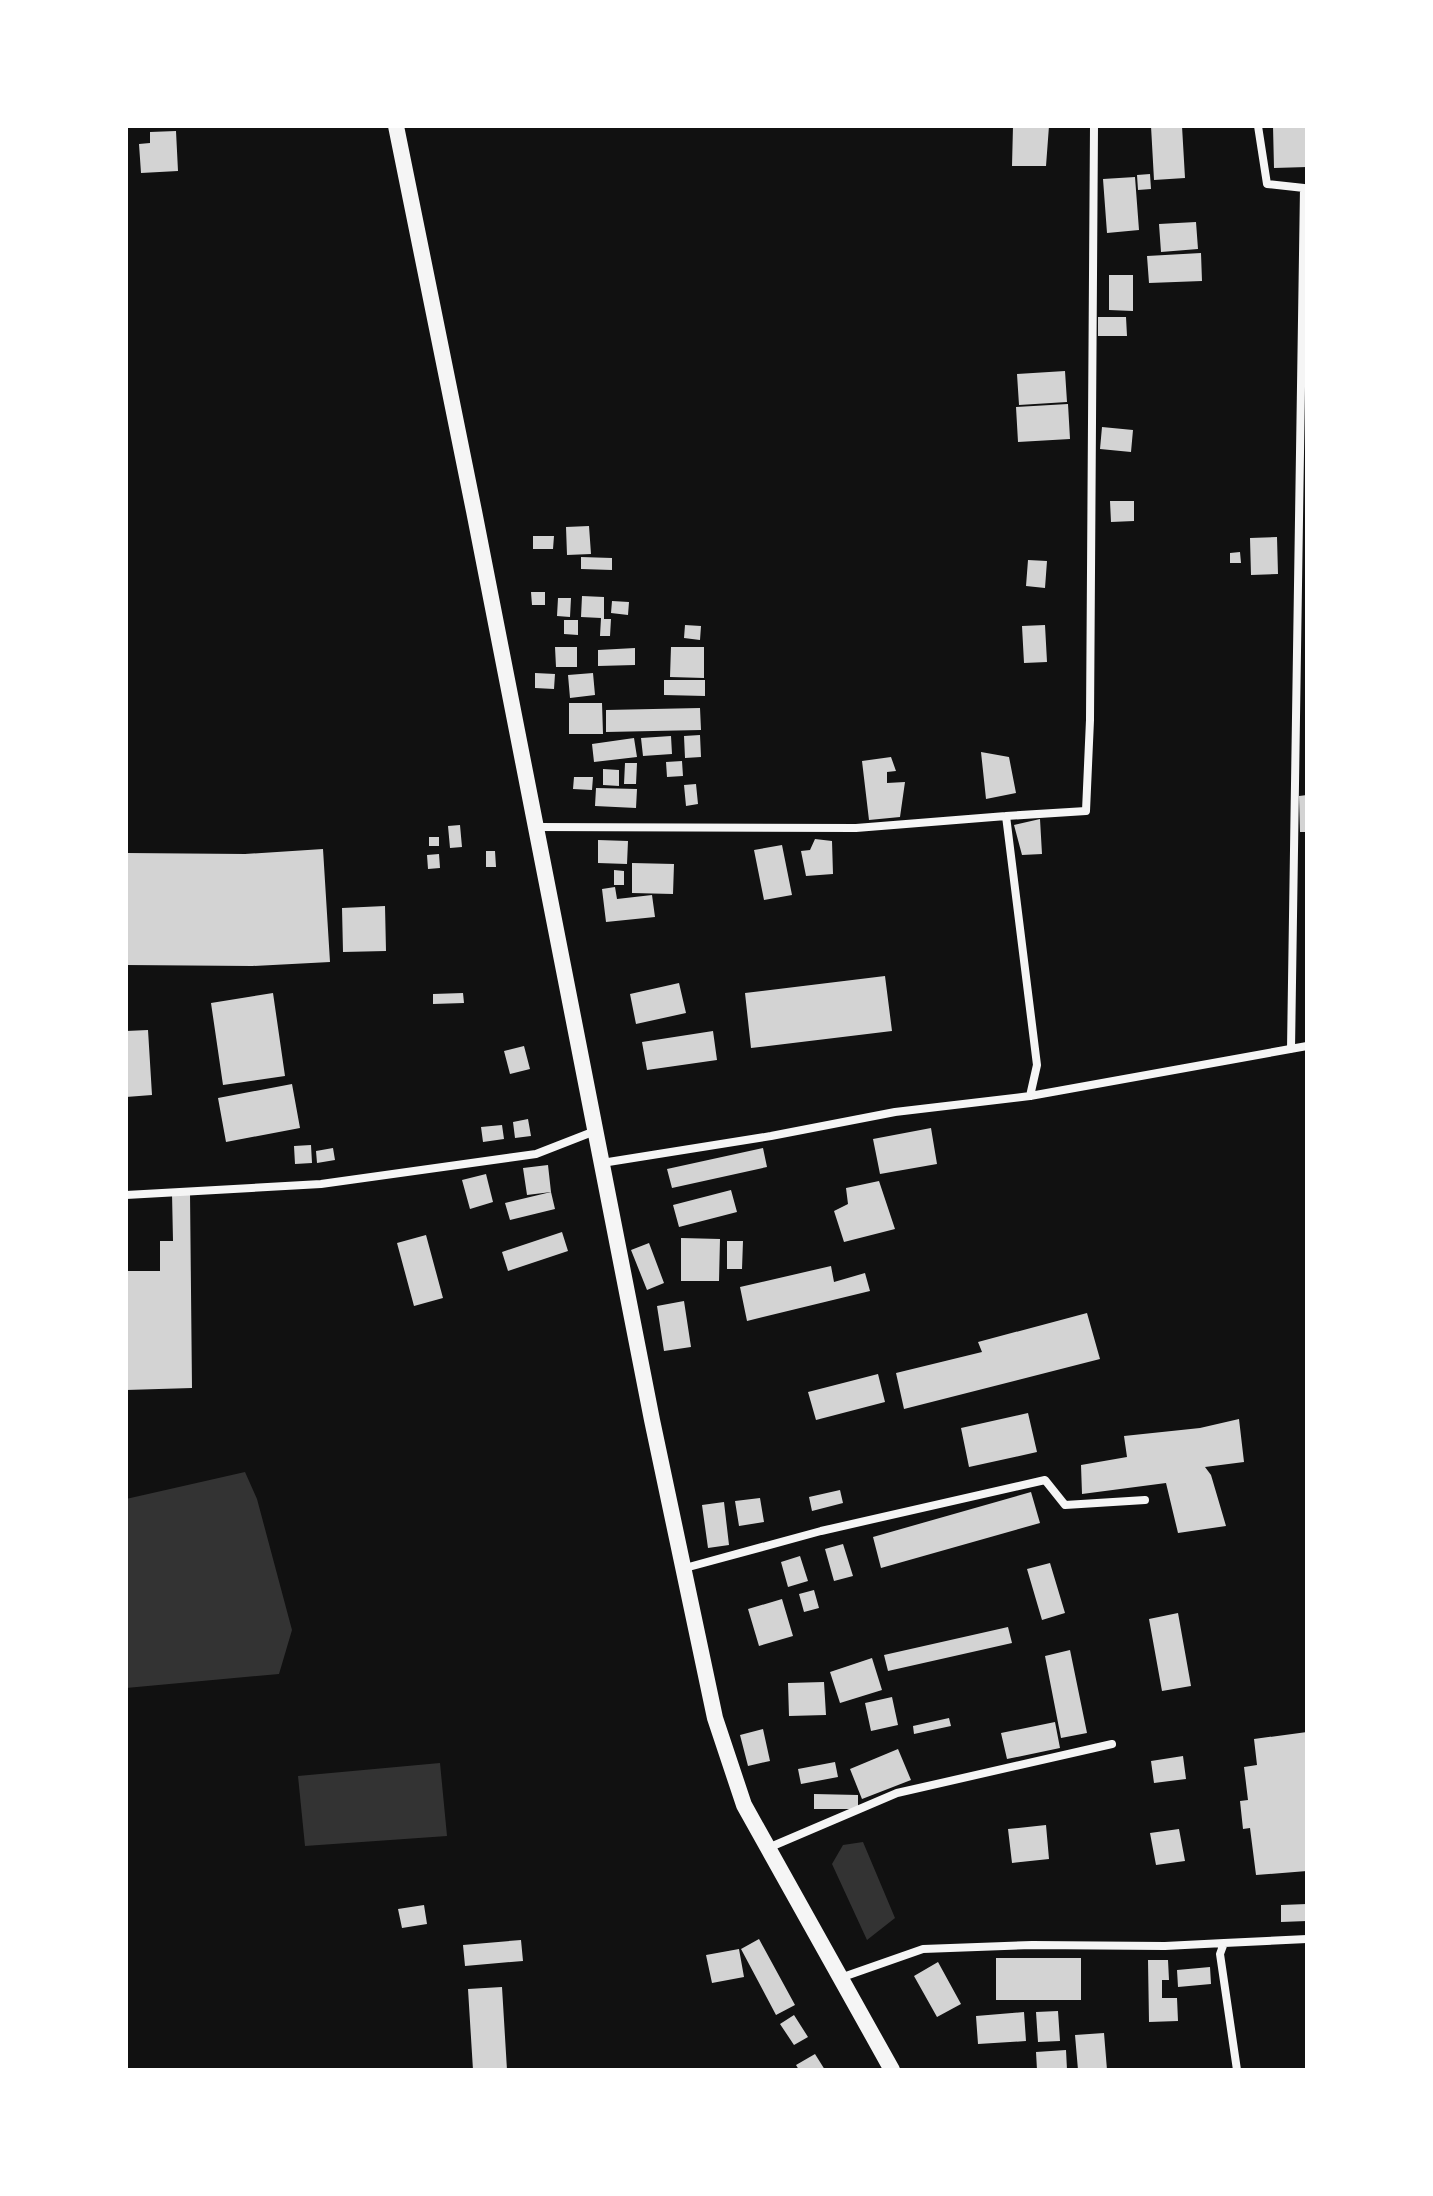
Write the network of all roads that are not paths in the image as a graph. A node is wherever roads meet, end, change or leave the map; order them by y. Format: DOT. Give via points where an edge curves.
graph roads {
  1 [pos="396,126"];
  2 [pos="1094,126"];
  3 [pos="1258,126"];
  4 [pos="1006,816"];
  5 [pos="536,827"];
  6 [pos="1307,1046"];
  7 [pos="1291,1049"];
  8 [pos="1030,1096"];
  9 [pos="595,1131"];
  10 [pos="601,1163"];
  11 [pos="126,1195"];
  12 [pos="1145,1500"];
  13 [pos="685,1568"];
  14 [pos="1112,1744"];
  15 [pos="768,1848"];
  16 [pos="1307,1939"];
  17 [pos="1224,1943"];
  18 [pos="843,1977"];
  19 [pos="892,2070"];
  20 [pos="1237,2070"];
  1 -- 5 [label="main road"];
  2 -- 4 [label="street" via="1086,811"];
  3 -- 7 [label="street" via="1267,184 1304,188"];
  4 -- 5 [label="street" via="856,828"];
  4 -- 8 [label="street" via="1037,1065"];
  5 -- 9 [label="main road"];
  6 -- 7 [label="street"];
  7 -- 8 [label="street"];
  8 -- 10 [label="street" via="895,1112"];
  9 -- 10 [label="main road"];
  9 -- 11 [label="street" via="536,1154 321,1184"];
  10 -- 13 [label="main road"];
  12 -- 13 [label="street" via="1065,1505 1045,1480"];
  13 -- 15 [label="main road" via="715,1718 744,1805"];
  14 -- 15 [label="street" via="897,1793"];
  15 -- 18 [label="main road"];
  16 -- 17 [label="street"];
  17 -- 18 [label="street" via="923,1949"];
  17 -- 20 [label="street" via="1220,1954"];
  18 -- 19 [label="main road"];
}
